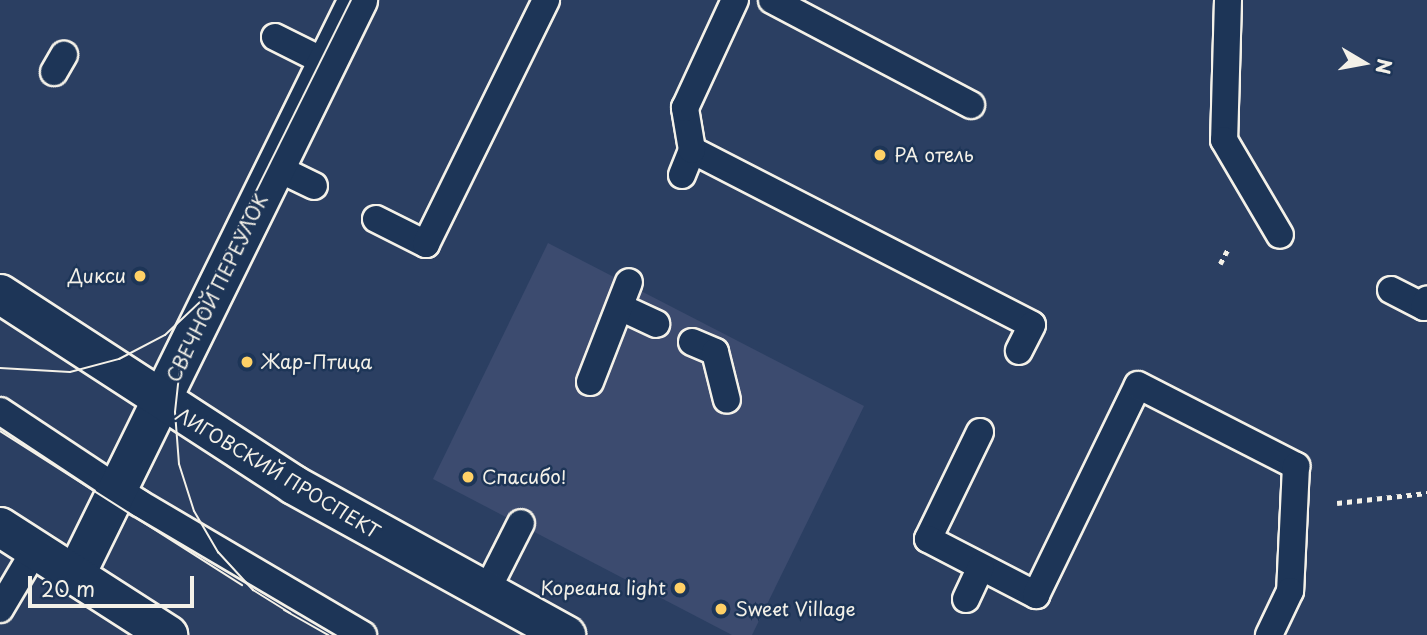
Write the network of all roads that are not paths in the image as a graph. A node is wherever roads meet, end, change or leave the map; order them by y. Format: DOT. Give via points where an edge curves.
graph roads {
  1 [pos="358,0"];
  2 [pos="546,0"];
  3 [pos="735,0"];
  4 [pos="772,0"];
  5 [pos="1228,0"];
  6 [pos="275,37"];
  7 [pos="327,63"];
  8 [pos="971,105"];
  9 [pos="692,150"];
  10 [pos="277,167"];
  11 [pos="682,175"];
  12 [pos="314,186"];
  13 [pos="376,219"];
  14 [pos="1280,235"];
  15 [pos="629,282"];
  16 [pos="1391,290"];
  17 [pos="0,294"];
  18 [pos="1427,300"];
  19 [pos="620,307"];
  20 [pos="656,324"];
  21 [pos="692,342"];
  22 [pos="1019,351"];
  23 [pos="590,382"];
  24 [pos="727,400"];
  25 [pos="161,403"];
  26 [pos="0,411"];
  27 [pos="980,432"];
  28 [pos="118,490"];
  29 [pos="521,523"];
  30 [pos="0,527"];
  31 [pos="35,550"];
  32 [pos="981,567"];
  33 [pos="75,576"];
  34 [pos="486,592"];
  35 [pos="966,599"];
  36 [pos="0,609"];
  37 [pos="169,635"];
  38 [pos="363,635"];
  39 [pos="566,635"];
  40 [pos="1269,635"];
  1 -- 7 [label="main road, СВЕЧНОЙ ПЕРЕУЛОК"];
  2 -- 13 [label="lane" via="426,244"];
  3 -- 9 [label="lane" via="685,107"];
  4 -- 8 [label="lane"];
  5 -- 14 [label="lane" via="1224,140"];
  6 -- 7 [label="lane"];
  7 -- 10 [label="main road, СВЕЧНОЙ ПЕРЕУЛОК"];
  9 -- 11 [label="lane"];
  9 -- 22 [label="lane" via="1032,325"];
  10 -- 12 [label="lane"];
  10 -- 25 [label="main road, СВЕЧНОЙ ПЕРЕУЛОК"];
  15 -- 19 [label="lane"];
  16 -- 18 [label="lane" via="1424,307"];
  17 -- 25 [label="main road, ЛИГОВСКИЙ ПРОСПЕКТ"];
  19 -- 20 [label="lane"];
  19 -- 23 [label="lane"];
  21 -- 24 [label="lane" via="715,352"];
  25 -- 28 [label="main road, СВЕЧНОЙ ПЕРЕУЛОК"];
  25 -- 34 [label="main road, ЛИГОВСКИЙ ПРОСПЕКТ"];
  26 -- 28 [label="lane"];
  27 -- 32 [label="lane" via="929,539"];
  28 -- 33 [label="main road, СВЕЧНОЙ ПЕРЕУЛОК"];
  28 -- 38 [label="lane"];
  29 -- 34 [label="lane"];
  30 -- 31 [label="main road"];
  31 -- 33 [label="main road"];
  31 -- 36 [label="lane"];
  32 -- 35 [label="lane"];
  32 -- 40 [label="lane" via="1037,595 1138,385 1296,466 1290,591"];
  33 -- 37 [label="main road"];
  34 -- 39 [label="main road, ЛИГОВСКИЙ ПРОСПЕКТ"];
}
